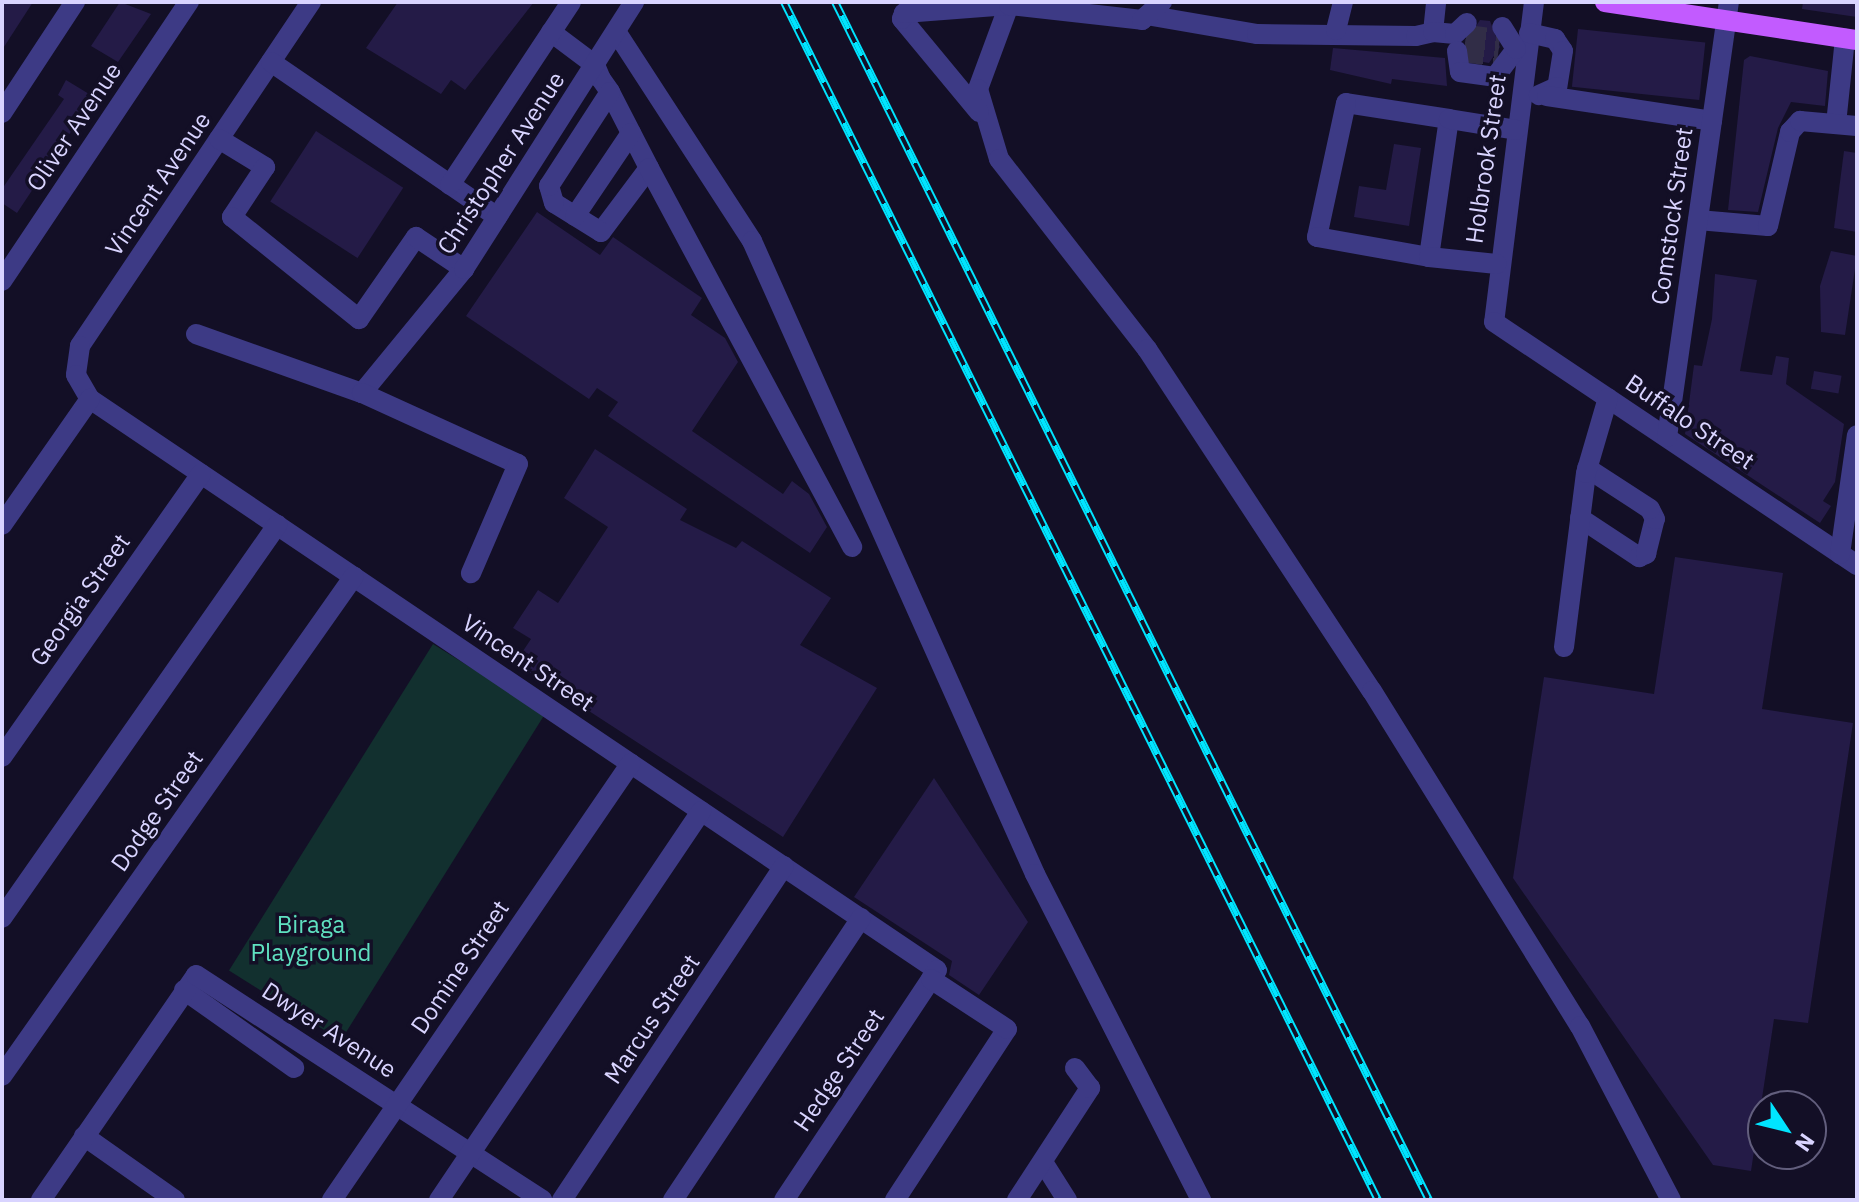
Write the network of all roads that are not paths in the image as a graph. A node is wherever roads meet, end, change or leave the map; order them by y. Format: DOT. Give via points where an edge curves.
graph roads {
  1 [pos="75,2"];
  2 [pos="189,2"];
  3 [pos="311,2"];
  4 [pos="571,2"];
  5 [pos="634,2"];
  6 [pos="1343,2"];
  7 [pos="1436,2"];
  8 [pos="1534,2"];
  9 [pos="1605,2"];
  10 [pos="1009,5"];
  11 [pos="1157,9"];
  12 [pos="1727,11"];
  13 [pos="1336,30"];
  14 [pos="551,32"];
  15 [pos="1433,32"];
  16 [pos="617,33"];
  17 [pos="1851,39"];
  18 [pos="1512,44"];
  19 [pos="271,62"];
  20 [pos="595,65"];
  21 [pos="610,92"];
  22 [pos="1521,92"];
  23 [pos="1547,96"];
  24 [pos="980,112"];
  25 [pos="2,113"];
  26 [pos="1449,119"];
  27 [pos="1712,121"];
  28 [pos="1847,125"];
  29 [pos="1516,130"];
  30 [pos="631,133"];
  31 [pos="219,139"];
  32 [pos="649,168"];
  33 [pos="450,185"];
  34 [pos="575,216"];
  35 [pos="497,217"];
  36 [pos="1698,220"];
  37 [pos="1429,257"];
  38 [pos="1497,264"];
  39 [pos="464,269"];
  40 [pos="2,281"];
  41 [pos="1494,322"];
  42 [pos="196,334"];
  43 [pos="362,393"];
  44 [pos="1608,398"];
  45 [pos="90,399"];
  46 [pos="1857,435"];
  47 [pos="1667,437"];
  48 [pos="1587,468"];
  49 [pos="201,474"];
  50 [pos="1854,479"];
  51 [pos="1580,518"];
  52 [pos="2,525"];
  53 [pos="277,525"];
  54 [pos="852,547"];
  55 [pos="1848,559"];
  56 [pos="471,573"];
  57 [pos="354,576"];
  58 [pos="1564,647"];
  59 [pos="2,757"];
  60 [pos="631,763"];
  61 [pos="701,811"];
  62 [pos="784,866"];
  63 [pos="2,918"];
  64 [pos="861,918"];
  65 [pos="934,974"];
  66 [pos="184,990"];
  67 [pos="294,1068"];
  68 [pos="1075,1068"];
  69 [pos="2,1076"];
  70 [pos="397,1105"];
  71 [pos="84,1136"];
  72 [pos="471,1153"];
  73 [pos="1043,1162"];
  74 [pos="41,1200"];
  75 [pos="175,1200"];
  76 [pos="332,1200"];
  77 [pos="439,1200"];
  78 [pos="542,1200"];
  79 [pos="562,1200"];
  80 [pos="673,1200"];
  81 [pos="784,1200"];
  82 [pos="895,1200"];
  83 [pos="1017,1200"];
  84 [pos="1067,1200"];
  85 [pos="1201,1200"];
  86 [pos="1671,1200"];
  1 -- 25 [label="street"];
  2 -- 40 [label="street, Oliver Avenue"];
  3 -- 19 [label="street, Vincent Avenue"];
  4 -- 14 [label="street"];
  5 -- 16 [label="street, Christopher Avenue"];
  6 -- 13 [label="street"];
  7 -- 15 [label="street"];
  8 -- 18 [label="street, Holbrook Street"];
  9 -- 12 [label="main road"];
  10 -- 11 [label="street"];
  10 -- 24 [label="street" via="902,15"];
  10 -- 86 [label="street" via="978,89 999,159 1147,349 1380,703 1580,1026"];
  11 -- 13 [label="street" via="1257,34"];
  12 -- 17 [label="main road"];
  12 -- 27 [label="street, Comstock Street"];
  13 -- 15 [label="street"];
  14 -- 20 [label="street"];
  14 -- 33 [label="street"];
  15 -- 18 [label="street" via="1462,39 1460,72 1495,77"];
  16 -- 20 [label="street, Christopher Avenue"];
  16 -- 85 [label="street" via="752,241 1035,874"];
  17 -- 28 [label="street"];
  18 -- 22 [label="street, Holbrook Street"];
  18 -- 23 [label="street" via="1555,39 1563,51 1557,87"];
  19 -- 31 [label="street, Vincent Avenue"];
  19 -- 33 [label="street"];
  20 -- 21 [label="street"];
  20 -- 35 [label="street, Christopher Avenue"];
  21 -- 30 [label="street"];
  21 -- 34 [label="street" via="549,186 554,203"];
  22 -- 23 [label="street"];
  22 -- 29 [label="street, Holbrook Street"];
  23 -- 27 [label="street"];
  26 -- 29 [label="street"];
  26 -- 37 [label="street"];
  26 -- 37 [label="street" via="1346,103 1315,228 1328,243"];
  27 -- 36 [label="street, Comstock Street"];
  28 -- 36 [label="street" via="1800,121 1790,132 1768,226"];
  29 -- 38 [label="street, Holbrook Street"];
  30 -- 32 [label="street"];
  30 -- 34 [label="street"];
  31 -- 39 [label="street" via="265,167 232,217 359,319 416,237"];
  31 -- 45 [label="street, Vincent Avenue" via="80,346 76,375"];
  32 -- 34 [label="street" via="601,232"];
  32 -- 54 [label="street"];
  33 -- 35 [label="street"];
  35 -- 39 [label="street, Christopher Avenue"];
  36 -- 47 [label="street, Comstock Street"];
  37 -- 38 [label="street"];
  38 -- 41 [label="street, Holbrook Street"];
  39 -- 43 [label="street, Christopher Avenue"];
  41 -- 44 [label="street, Buffalo Street"];
  42 -- 43 [label="street"];
  43 -- 56 [label="street" via="518,464"];
  44 -- 47 [label="street, Buffalo Street"];
  44 -- 48 [label="street"];
  45 -- 49 [label="street, Vincent Street"];
  45 -- 52 [label="street"];
  46 -- 50 [label="street"];
  47 -- 55 [label="street, Buffalo Street"];
  48 -- 51 [label="street"];
  48 -- 51 [label="street" via="1650,509 1655,519 1646,554 1639,557"];
  49 -- 53 [label="street, Vincent Street"];
  49 -- 59 [label="street, Georgia Street"];
  50 -- 55 [label="street"];
  51 -- 58 [label="street"];
  53 -- 57 [label="street, Vincent Street"];
  53 -- 63 [label="street"];
  57 -- 60 [label="street, Vincent Street"];
  57 -- 69 [label="street, Dodge Street"];
  60 -- 61 [label="street, Vincent Street"];
  60 -- 70 [label="street, Domine Street"];
  61 -- 62 [label="street, Vincent Street"];
  61 -- 72 [label="street"];
  62 -- 64 [label="street, Vincent Street"];
  62 -- 79 [label="street, Marcus Street"];
  64 -- 65 [label="street, Vincent Street"];
  64 -- 80 [label="street"];
  65 -- 81 [label="street, Hedge Street"];
  65 -- 82 [label="street, Vincent Street" via="1007,1029"];
  66 -- 67 [label="street"];
  66 -- 70 [label="street, Dwyer Avenue" via="196,975"];
  66 -- 71 [label="street"];
  68 -- 73 [label="street" via="1090,1088"];
  70 -- 72 [label="street, Dwyer Avenue"];
  70 -- 76 [label="street, Domine Street"];
  71 -- 74 [label="street"];
  71 -- 75 [label="street"];
  72 -- 77 [label="street"];
  72 -- 78 [label="street, Dwyer Avenue"];
  73 -- 83 [label="street"];
  73 -- 84 [label="street"];
}
